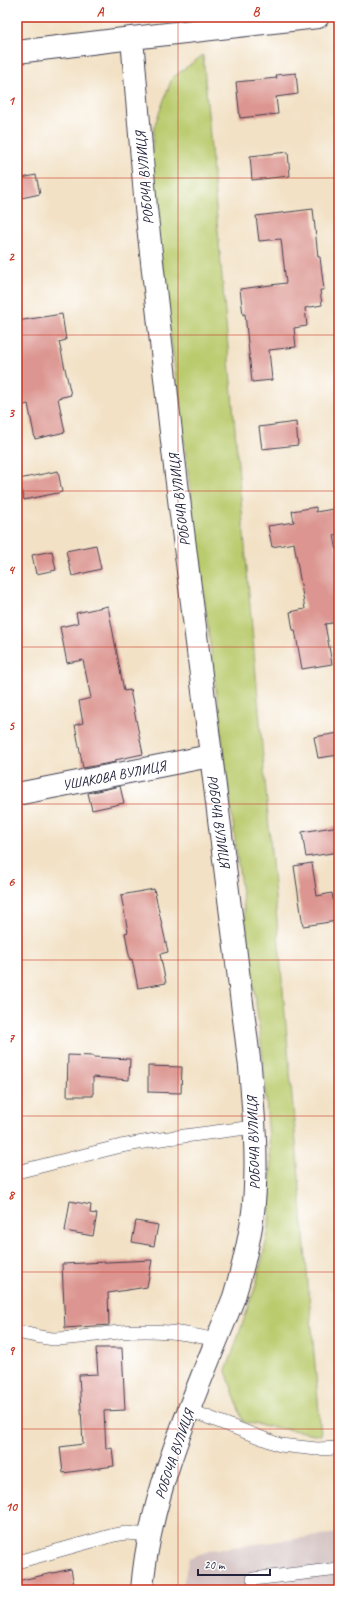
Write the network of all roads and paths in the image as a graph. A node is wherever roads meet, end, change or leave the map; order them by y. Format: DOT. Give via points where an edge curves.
graph roads {
  1 [pos="318,17"];
  2 [pos="185,24"];
  3 [pos="132,38"];
  4 [pos="17,52"];
  5 [pos="210,756"];
  6 [pos="17,794"];
  7 [pos="254,1127"];
  8 [pos="17,1172"];
  9 [pos="17,1332"];
  10 [pos="217,1341"];
  11 [pos="189,1410"];
  12 [pos="339,1448"];
  13 [pos="150,1535"];
  14 [pos="17,1562"];
  15 [pos="339,1569"];
  16 [pos="253,1579"];
  17 [pos="142,1590"];
  1 -- 2 [label="street"];
  2 -- 3 [label="street"];
  3 -- 4 [label="street"];
  3 -- 5 [label="street, РОБОЧА ВУЛИЦЯ" via="146,208"];
  5 -- 6 [label="street, УШАКОВА ВУЛИЦЯ"];
  5 -- 7 [label="street, РОБОЧА ВУЛИЦЯ" via="244,1009"];
  7 -- 8 [label="lane" via="127,1145"];
  7 -- 10 [label="street, РОБОЧА ВУЛИЦЯ" via="255,1186 248,1244 234,1297"];
  9 -- 10 [label="lane" via="51,1339 116,1333 181,1333"];
  10 -- 11 [label="street, РОБОЧА ВУЛИЦЯ"];
  11 -- 12 [label="lane" via="280,1445 317,1449"];
  11 -- 13 [label="street, РОБОЧА ВУЛИЦЯ" via="164,1477"];
  13 -- 14 [label="lane" via="114,1535"];
  13 -- 17 [label="street, РОБОЧА ВУЛИЦЯ"];
  15 -- 16 [label="lane"];
}
